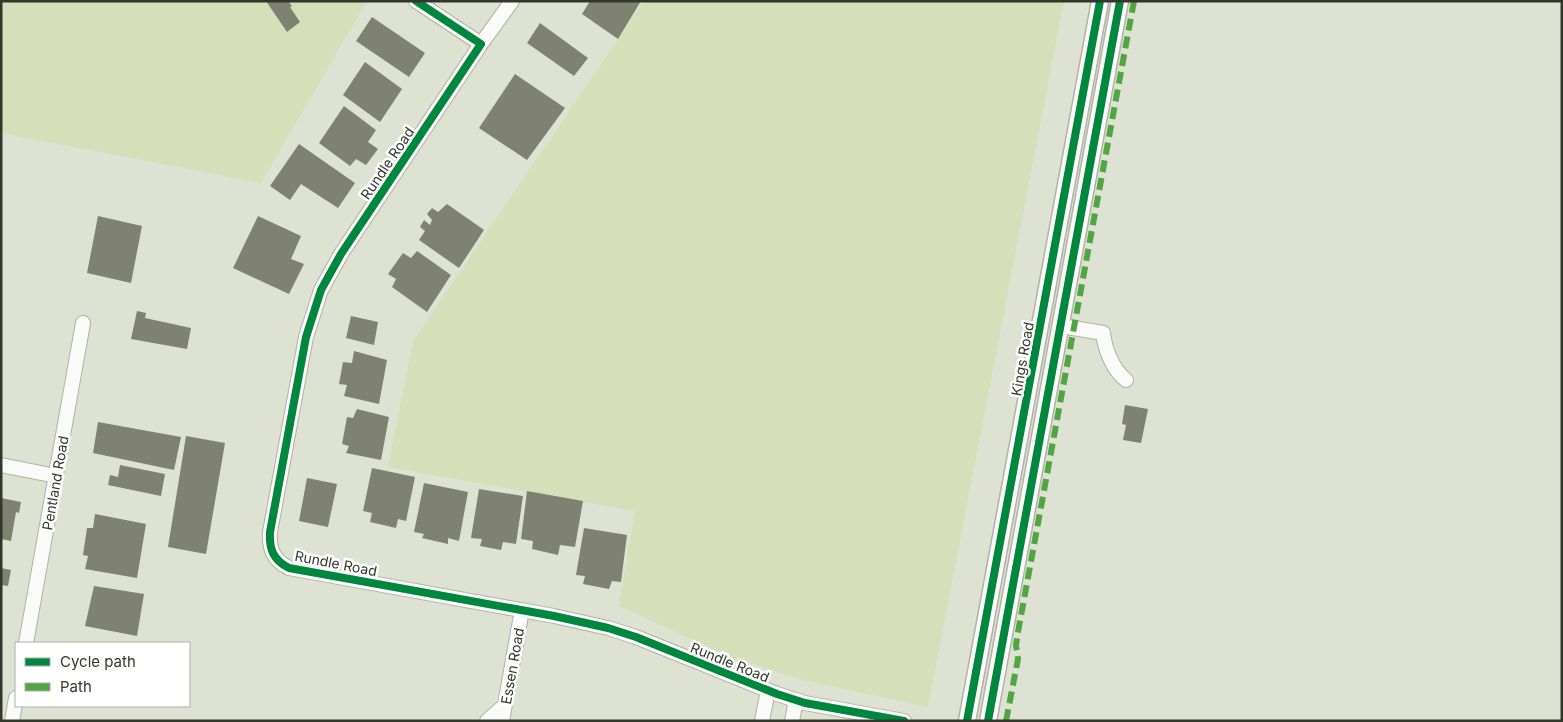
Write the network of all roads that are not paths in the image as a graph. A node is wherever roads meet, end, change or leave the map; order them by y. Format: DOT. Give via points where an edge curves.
graph roads {
  1 [pos="416,1"];
  2 [pos="512,1"];
  3 [pos="1100,1"];
  4 [pos="1120,1"];
  5 [pos="482,44"];
  6 [pos="83,324"];
  7 [pos="1061,326"];
  8 [pos="1126,380"];
  9 [pos="1,466"];
  10 [pos="56,476"];
  11 [pos="522,610"];
  12 [pos="26,642"];
  13 [pos="768,690"];
  14 [pos="796,700"];
  15 [pos="15,704"];
  16 [pos="505,706"];
  17 [pos="12,721"];
  18 [pos="487,721"];
  19 [pos="502,721"];
  20 [pos="762,721"];
  21 [pos="792,721"];
  22 [pos="904,721"];
  23 [pos="968,721"];
  24 [pos="988,721"];
  1 -- 5 [label="street"];
  2 -- 5 [label="street, Rundle Road"];
  3 -- 23 [label="main road, Kings Road"];
  4 -- 7 [label="main road"];
  5 -- 11 [label="street, Rundle Road" via="341,254 321,290 306,337 270,544 275,558 289,568"];
  6 -- 10 [label="street, Pentland Road"];
  7 -- 8 [label="street" via="1103,333 1114,366"];
  7 -- 24 [label="main road"];
  9 -- 10 [label="street"];
  10 -- 12 [label="street, Pentland Road"];
  11 -- 13 [label="street, Rundle Road" via="636,637"];
  11 -- 16 [label="street, Essen Road"];
  13 -- 14 [label="street, Rundle Road"];
  13 -- 20 [label="street"];
  14 -- 21 [label="street"];
  14 -- 22 [label="street, Rundle Road"];
  15 -- 17 [label="street"];
  16 -- 18 [label="street"];
  16 -- 19 [label="street, Essen Road"];
}
